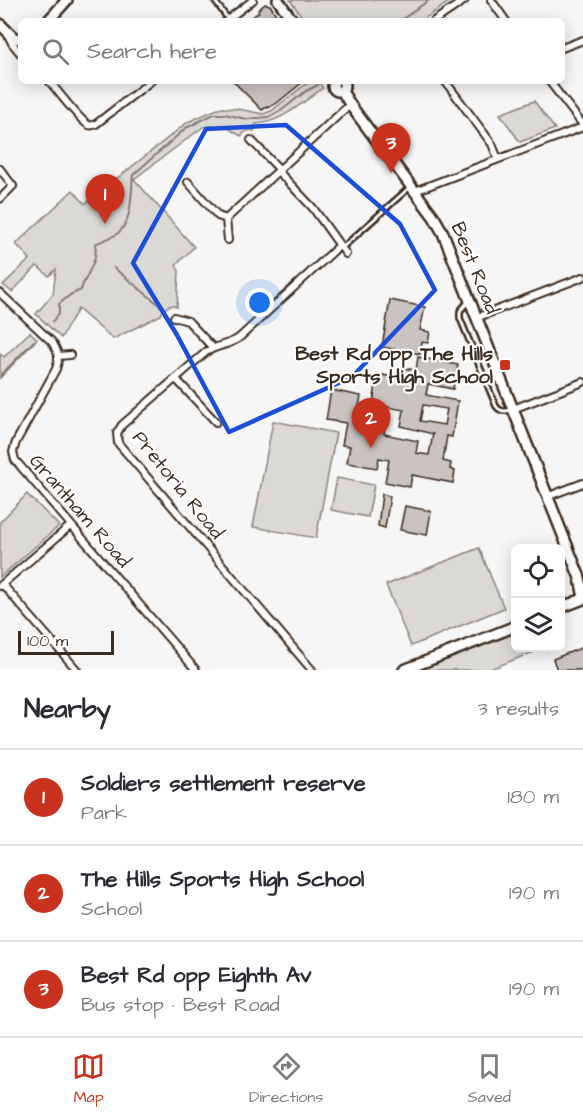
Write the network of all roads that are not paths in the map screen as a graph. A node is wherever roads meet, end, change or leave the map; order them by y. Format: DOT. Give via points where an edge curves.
graph roads {
  1 [pos="67,0"];
  2 [pos="214,0"];
  3 [pos="253,0"];
  4 [pos="278,0"];
  5 [pos="465,0"];
  6 [pos="491,0"];
  7 [pos="51,18"];
  8 [pos="226,18"];
  9 [pos="230,18"];
  10 [pos="291,18"];
  11 [pos="438,18"];
  12 [pos="504,18"];
  13 [pos="0,24"];
  14 [pos="7,33"];
  15 [pos="18,39"];
  16 [pos="583,40"];
  17 [pos="565,47"];
  18 [pos="18,50"];
  19 [pos="52,84"];
  20 [pos="147,84"];
  21 [pos="340,84"];
  22 [pos="447,84"];
  23 [pos="551,84"];
  24 [pos="351,106"];
  25 [pos="583,126"];
  26 [pos="251,140"];
  27 [pos="498,159"];
  28 [pos="0,169"];
  29 [pos="279,171"];
  30 [pos="188,182"];
  31 [pos="413,189"];
  32 [pos="0,199"];
  33 [pos="226,219"];
  34 [pos="228,240"];
  35 [pos="342,249"];
  36 [pos="583,277"];
  37 [pos="0,293"];
  38 [pos="470,301"];
  39 [pos="174,317"];
  40 [pos="476,318"];
  41 [pos="213,348"];
  42 [pos="70,355"];
  43 [pos="58,356"];
  44 [pos="176,379"];
  45 [pos="583,382"];
  46 [pos="513,409"];
  47 [pos="216,422"];
  48 [pos="583,483"];
  49 [pos="549,496"];
  50 [pos="70,525"];
  51 [pos="582,579"];
  52 [pos="1,586"];
  53 [pos="583,593"];
  54 [pos="583,599"];
  55 [pos="565,606"];
  56 [pos="511,629"];
  57 [pos="77,670"];
  58 [pos="196,670"];
  59 [pos="312,670"];
  60 [pos="404,670"];
  1 -- 7 [label="main road"];
  2 -- 8 [label="lane"];
  3 -- 9 [label="street"];
  4 -- 10 [label="main road"];
  5 -- 11 [label="street"];
  6 -- 12 [label="street"];
  13 -- 14 [label="main road"];
  14 -- 15 [label="main road"];
  14 -- 18 [label="street"];
  16 -- 17 [label="street"];
  19 -- 20 [label="street" via="92,126"];
  21 -- 24 [label="main road, Best Road"];
  22 -- 27 [label="street" via="492,144"];
  23 -- 25 [label="street"];
  24 -- 29 [label="street"];
  24 -- 31 [label="main road, Best Road"];
  25 -- 27 [label="street"];
  26 -- 29 [label="street"];
  27 -- 31 [label="street"];
  28 -- 32 [label="street" via="13,186"];
  29 -- 33 [label="street"];
  29 -- 35 [label="street"];
  30 -- 33 [label="street" via="218,216"];
  31 -- 35 [label="lane"];
  31 -- 38 [label="main road, Best Road" via="443,233"];
  33 -- 34 [label="street"];
  35 -- 41 [label="street, Pretoria Road" via="239,338"];
  36 -- 40 [label="street"];
  37 -- 43 [label="street" via="52,342"];
  38 -- 40 [label="main road, Best Road"];
  38 -- 46 [label="lane" via="460,311 466,333 496,406 504,411"];
  39 -- 41 [label="street" via="188,321"];
  40 -- 46 [label="main road, Best Road"];
  41 -- 44 [label="street, Pretoria Road"];
  42 -- 43 [label="street"];
  43 -- 50 [label="street, Grantham Road" via="56,369 13,452 18,465"];
  44 -- 47 [label="street"];
  44 -- 59 [label="street, Pretoria Road" via="122,425 117,433 118,443"];
  45 -- 46 [label="street"];
  46 -- 49 [label="main road, Best Road"];
  48 -- 49 [label="street"];
  49 -- 51 [label="main road, Best Road"];
  50 -- 52 [label="street"];
  50 -- 58 [label="street, Grantham Road"];
  51 -- 53 [label="main road, Best Road"];
  52 -- 57 [label="street"];
  54 -- 55 [label="main road"];
  56 -- 60 [label="main road"];
}
